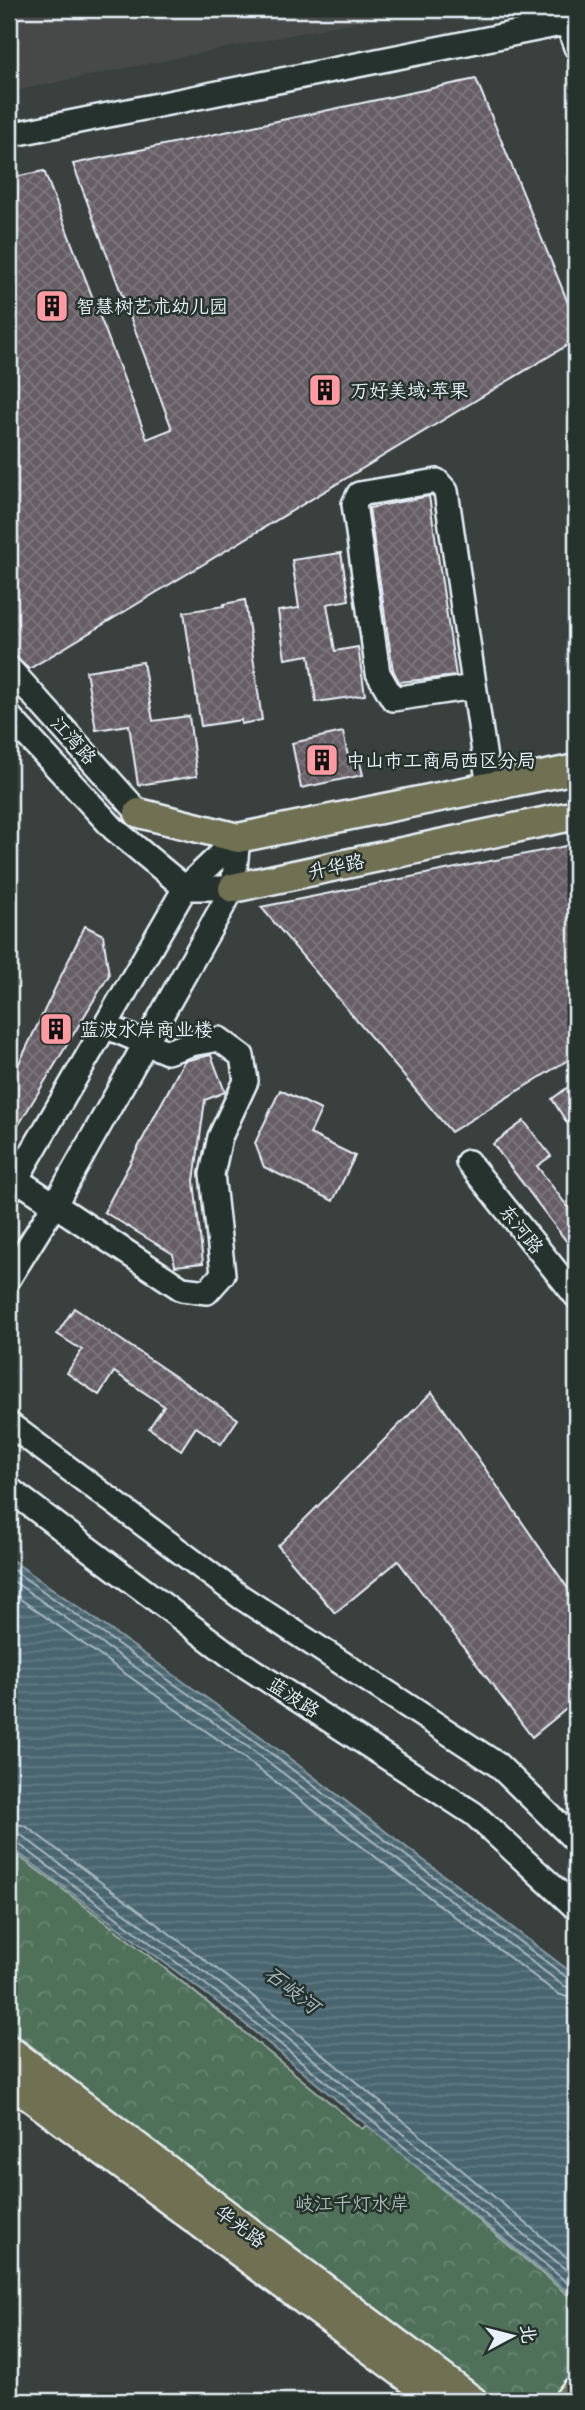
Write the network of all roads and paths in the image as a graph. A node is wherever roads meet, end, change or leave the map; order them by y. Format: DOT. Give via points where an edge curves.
graph roads {
  1 [pos="569,18"];
  2 [pos="576,47"];
  3 [pos="9,135"];
  4 [pos="9,668"];
  5 [pos="474,687"];
  6 [pos="9,716"];
  7 [pos="576,769"];
  8 [pos="489,787"];
  9 [pos="139,813"];
  10 [pos="576,815"];
  11 [pos="238,838"];
  12 [pos="185,888"];
  13 [pos="233,888"];
  14 [pos="105,1026"];
  15 [pos="146,1043"];
  16 [pos="468,1162"];
  17 [pos="12,1186"];
  18 [pos="55,1204"];
  19 [pos="9,1278"];
  20 [pos="576,1296"];
  21 [pos="9,1424"];
  22 [pos="9,1489"];
  23 [pos="576,1841"];
  24 [pos="576,1908"];
  25 [pos="9,2050"];
  26 [pos="9,2081"];
  27 [pos="576,2391"];
  28 [pos="440,2401"];
  29 [pos="473,2401"];
  30 [pos="568,2401"];
  1 -- 2 [label="street"];
  1 -- 3 [label="street"];
  4 -- 9 [label="street, 江湾路"];
  5 -- 5 [label="street" via="446,491 437,481 359,494 354,504 383,685 393,699"];
  5 -- 8 [label="street"];
  6 -- 12 [label="street, 江湾路" via="114,829"];
  7 -- 8 [label="main road"];
  8 -- 11 [label="main road"];
  9 -- 11 [label="main road"];
  10 -- 13 [label="main road, 升华路"];
  11 -- 12 [label="street"];
  11 -- 13 [label="street"];
  12 -- 13 [label="street, 升华路"];
  12 -- 14 [label="street"];
  13 -- 15 [label="street"];
  14 -- 15 [label="street"];
  14 -- 17 [label="street"];
  15 -- 18 [label="street"];
  15 -- 18 [label="street" via="167,1052 219,1039 242,1056 246,1081 220,1138 212,1174 223,1275 207,1292 182,1289"];
  16 -- 20 [label="street, 东河路"];
  17 -- 18 [label="street"];
  18 -- 19 [label="street"];
  21 -- 23 [label="street" via="241,1597 498,1765"];
  22 -- 24 [label="street, 蓝波路" via="235,1660 474,1814"];
  25 -- 29 [label="main road, 华光路"];
  26 -- 28 [label="main road, 华光路"];
  27 -- 30 [label="main road"];
}
